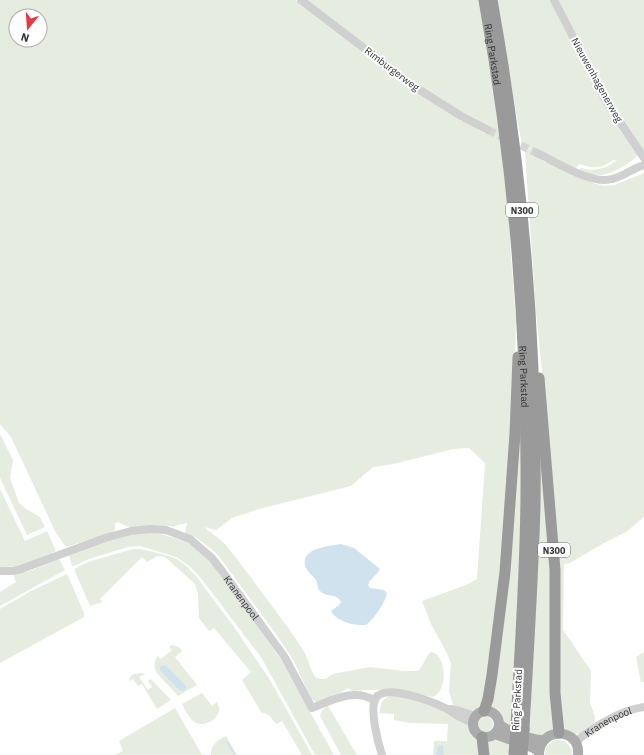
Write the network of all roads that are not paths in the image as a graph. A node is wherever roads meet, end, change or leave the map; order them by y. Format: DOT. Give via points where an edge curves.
graph roads {
  1 [pos="301,0"];
  2 [pos="484,0"];
  3 [pos="492,0"];
  4 [pos="554,0"];
  5 [pos="488,130"];
  6 [pos="537,153"];
  7 [pos="644,158"];
  8 [pos="644,165"];
  9 [pos="526,320"];
  10 [pos="0,571"];
  11 [pos="374,700"];
  12 [pos="644,707"];
  13 [pos="477,717"];
  14 [pos="499,724"];
  15 [pos="520,727"];
  16 [pos="559,733"];
  17 [pos="495,734"];
  18 [pos="482,737"];
  19 [pos="544,740"];
  20 [pos="576,742"];
  21 [pos="539,753"];
  22 [pos="382,755"];
  23 [pos="484,755"];
  24 [pos="514,755"];
  25 [pos="522,755"];
  26 [pos="578,755"];
  1 -- 5 [label="street, Rimburgerweg" via="415,87"];
  2 -- 9 [label="highway, Ring Parkstad / N300" via="513,202"];
  3 -- 9 [label="highway, Ring Parkstad / N300" via="502,51 525,238"];
  4 -- 7 [label="street, Nieuwenhagenerweg" via="606,101"];
  6 -- 8 [label="street" via="598,180 613,179"];
  9 -- 13 [label="highway, N300" via="517,368 505,572 489,693"];
  9 -- 15 [label="highway, Ring Parkstad / N300" via="526,490"];
  9 -- 16 [label="highway, N300" via="540,382 556,570 555,693"];
  10 -- 11 [label="street, Kranenpool" via="26,568 105,538 131,531 166,530 190,539 212,558 284,656 312,708 352,694 360,694"];
  11 -- 13 [label="street" via="380,693 392,692 427,700 458,716"];
  11 -- 22 [label="street" via="375,727"];
  12 -- 20 [label="street, Kranenpool" via="611,718"];
  13 -- 14 [label="main road" via="490,712 498,719"];
  13 -- 18 [label="main road" via="474,732"];
  14 -- 17 [label="main road"];
  14 -- 19 [label="main road" via="533,739"];
  15 -- 24 [label="highway, Ring Parkstad / N300, bridge"];
  15 -- 25 [label="highway, Ring Parkstad / N300, bridge"];
  16 -- 19 [label="main road" via="552,734"];
  16 -- 20 [label="main road"];
  17 -- 18 [label="main road" via="487,738"];
  17 -- 21 [label="main road" via="534,748"];
  18 -- 23 [label="highway"];
  19 -- 21 [label="main road"];
  20 -- 26 [label="main road"];
}
